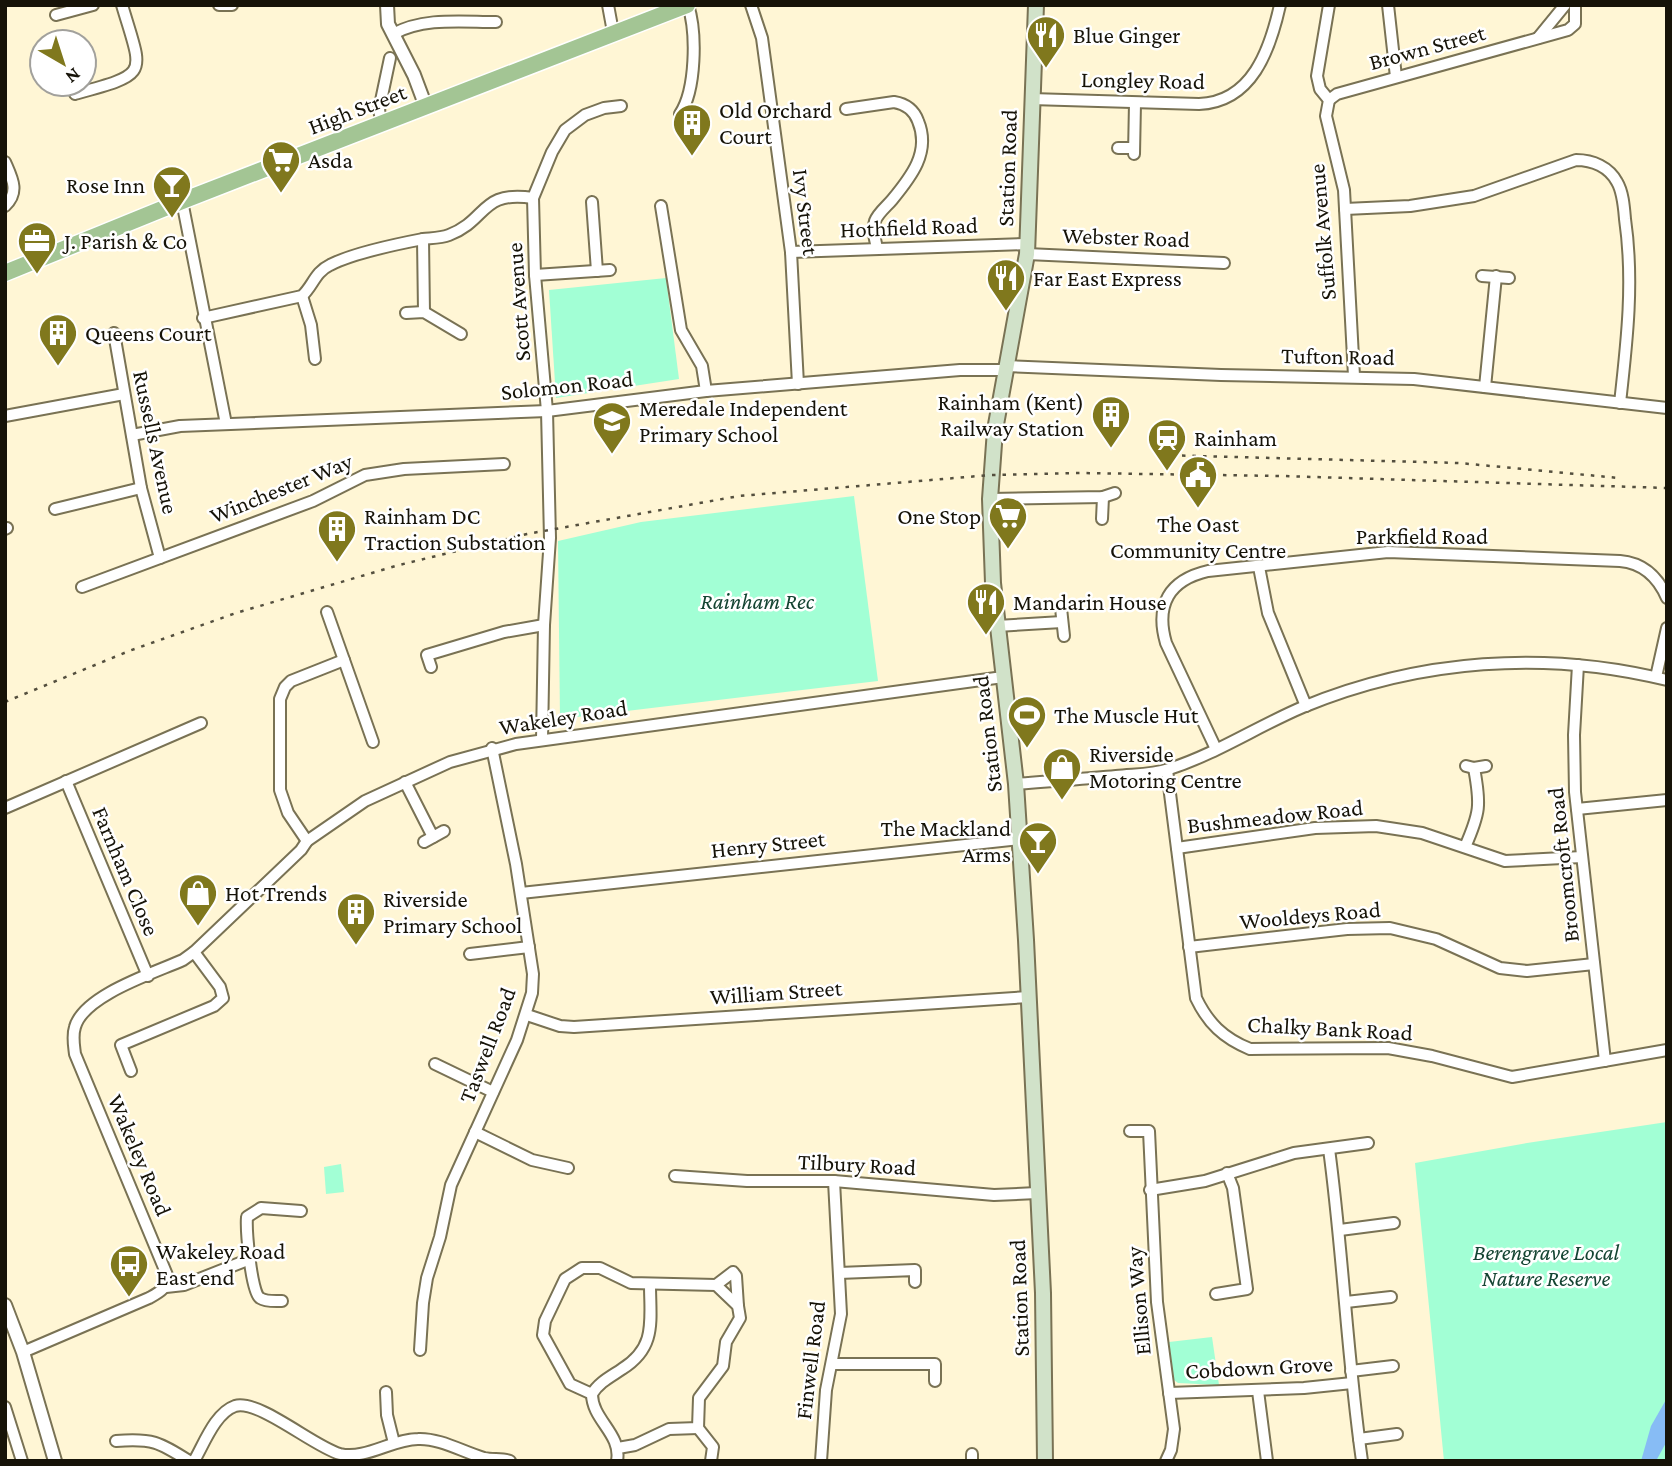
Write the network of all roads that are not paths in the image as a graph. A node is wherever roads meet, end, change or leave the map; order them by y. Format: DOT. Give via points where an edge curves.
graph roads {
  1 [pos="93,5"];
  2 [pos="122,5"];
  3 [pos="219,5"];
  4 [pos="232,5"];
  5 [pos="387,5"];
  6 [pos="608,5"];
  7 [pos="688,5"];
  8 [pos="751,5"];
  9 [pos="1036,5"];
  10 [pos="1280,5"];
  11 [pos="1329,5"];
  12 [pos="1388,5"];
  13 [pos="1565,5"];
  14 [pos="1574,5"];
  15 [pos="56,15"];
  16 [pos="496,22"];
  17 [pos="613,32"];
  18 [pos="393,34"];
  19 [pos="1538,38"];
  20 [pos="390,58"];
  21 [pos="1396,78"];
  22 [pos="98,88"];
  23 [pos="1031,99"];
  24 [pos="1329,100"];
  25 [pos="687,103"];
  26 [pos="1135,103"];
  27 [pos="621,106"];
  28 [pos="426,107"];
  29 [pos="698,109"];
  30 [pos="846,109"];
  31 [pos="680,114"];
  32 [pos="382,124"];
  33 [pos="1118,148"];
  34 [pos="5,162"];
  35 [pos="533,198"];
  36 [pos="182,201"];
  37 [pos="592,202"];
  38 [pos="5,206"];
  39 [pos="661,206"];
  40 [pos="1345,209"];
  41 [pos="664,224"];
  42 [pos="677,225"];
  43 [pos="423,239"];
  44 [pos="877,248"];
  45 [pos="1027,249"];
  46 [pos="791,252"];
  47 [pos="1224,262"];
  48 [pos="610,270"];
  49 [pos="597,271"];
  50 [pos="5,273"];
  51 [pos="535,275"];
  52 [pos="1482,276"];
  53 [pos="1496,276"];
  54 [pos="1509,278"];
  55 [pos="302,296"];
  56 [pos="424,312"];
  57 [pos="406,313"];
  58 [pos="204,318"];
  59 [pos="114,333"];
  60 [pos="461,334"];
  61 [pos="315,359"];
  62 [pos="1006,368"];
  63 [pos="1354,376"];
  64 [pos="798,384"];
  65 [pos="1485,387"];
  66 [pos="706,391"];
  67 [pos="124,394"];
  68 [pos="1620,403"];
  69 [pos="1667,408"];
  70 [pos="547,411"];
  71 [pos="5,416"];
  72 [pos="226,424"];
  73 [pos="132,435"];
  74 [pos="504,464"];
  75 [pos="141,488"];
  76 [pos="1115,493"];
  77 [pos="1103,497"];
  78 [pos="990,499"];
  79 [pos="55,509"];
  80 [pos="1102,519"];
  81 [pos="160,558"];
  82 [pos="1259,567"];
  83 [pos="1667,571"];
  84 [pos="1657,579"];
  85 [pos="82,587"];
  86 [pos="1667,598"];
  87 [pos="1061,608"];
  88 [pos="327,612"];
  89 [pos="1062,622"];
  90 [pos="544,625"];
  91 [pos="997,626"];
  92 [pos="1667,628"];
  93 [pos="1064,636"];
  94 [pos="344,660"];
  95 [pos="1578,665"];
  96 [pos="431,667"];
  97 [pos="1003,677"];
  98 [pos="1661,679"];
  99 [pos="1306,706"];
  100 [pos="201,723"];
  101 [pos="542,739"];
  102 [pos="373,742"];
  103 [pos="492,748"];
  104 [pos="1216,749"];
  105 [pos="1486,766"];
  106 [pos="1167,770"];
  107 [pos="66,782"];
  108 [pos="405,782"];
  109 [pos="1016,784"];
  110 [pos="1667,800"];
  111 [pos="5,808"];
  112 [pos="1577,809"];
  113 [pos="434,837"];
  114 [pos="1020,839"];
  115 [pos="307,841"];
  116 [pos="1465,847"];
  117 [pos="1177,848"];
  118 [pos="1582,857"];
  119 [pos="521,893"];
  120 [pos="529,947"];
  121 [pos="1189,947"];
  122 [pos="194,952"];
  123 [pos="470,954"];
  124 [pos="1594,964"];
  125 [pos="148,976"];
  126 [pos="1029,996"];
  127 [pos="527,1015"];
  128 [pos="1667,1050"];
  129 [pos="1605,1060"];
  130 [pos="435,1064"];
  131 [pos="131,1071"];
  132 [pos="493,1092"];
  133 [pos="1130,1131"];
  134 [pos="475,1132"];
  135 [pos="1368,1143"];
  136 [pos="1329,1149"];
  137 [pos="568,1168"];
  138 [pos="1227,1173"];
  139 [pos="674,1176"];
  140 [pos="834,1181"];
  141 [pos="1150,1190"];
  142 [pos="1038,1193"];
  143 [pos="301,1211"];
  144 [pos="1382,1211"];
  145 [pos="1340,1230"];
  146 [pos="250,1259"];
  147 [pos="839,1273"];
  148 [pos="915,1282"];
  149 [pos="650,1284"];
  150 [pos="716,1285"];
  151 [pos="166,1287"];
  152 [pos="1216,1294"];
  153 [pos="1391,1297"];
  154 [pos="282,1301"];
  155 [pos="1346,1302"];
  156 [pos="5,1305"];
  157 [pos="738,1306"];
  158 [pos="420,1350"];
  159 [pos="23,1352"];
  160 [pos="832,1364"];
  161 [pos="1393,1366"];
  162 [pos="1351,1377"];
  163 [pos="935,1381"];
  164 [pos="1258,1391"];
  165 [pos="386,1392"];
  166 [pos="1169,1393"];
  167 [pos="592,1394"];
  168 [pos="5,1407"];
  169 [pos="698,1428"];
  170 [pos="1397,1434"];
  171 [pos="135,1439"];
  172 [pos="1359,1440"];
  173 [pos="116,1441"];
  174 [pos="394,1443"];
  175 [pos="618,1448"];
  176 [pos="136,1451"];
  177 [pos="358,1458"];
  178 [pos="22,1461"];
  179 [pos="55,1461"];
  180 [pos="191,1461"];
  181 [pos="510,1461"];
  182 [pos="617,1461"];
  183 [pos="711,1461"];
  184 [pos="821,1461"];
  185 [pos="1045,1461"];
  186 [pos="1166,1461"];
  187 [pos="1267,1461"];
  188 [pos="1362,1461"];
  1 -- 15 [label="street"];
  2 -- 22 [label="street" via="136,46 136,68 119,82"];
  3 -- 4 [label="street"];
  5 -- 18 [label="street"];
  6 -- 17 [label="street"];
  7 -- 17 [label="main road, High Street"];
  7 -- 25 [label="street" via="695,40"];
  8 -- 46 [label="street, Ivy Street" via="762,38"];
  9 -- 23 [label="main road, Station Road"];
  10 -- 26 [label="street, Longley Road" via="1258,69 1233,95 1209,104"];
  11 -- 24 [label="street, Suffolk Avenue" via="1317,76"];
  12 -- 21 [label="street"];
  13 -- 19 [label="street"];
  14 -- 19 [label="street, Brown Street" via="1574,27"];
  16 -- 18 [label="street" via="429,22"];
  17 -- 28 [label="main road, High Street"];
  18 -- 28 [label="street"];
  19 -- 21 [label="street, Brown Street"];
  20 -- 32 [label="street" via="379,110"];
  21 -- 24 [label="street, Brown Street"];
  23 -- 26 [label="street, Longley Road"];
  23 -- 45 [label="main road, Station Road"];
  24 -- 40 [label="street, Suffolk Avenue" via="1326,116"];
  25 -- 29 [label="street"];
  25 -- 31 [label="street"];
  26 -- 33 [label="street" via="1134,151"];
  27 -- 35 [label="street, Scott Avenue" via="585,115 565,130"];
  28 -- 32 [label="main road, High Street"];
  30 -- 44 [label="street" via="901,103 916,116 922,134 919,162 875,219"];
  32 -- 36 [label="main road, High Street"];
  34 -- 38 [label="street" via="15,190"];
  35 -- 43 [label="street" via="495,200 461,229"];
  35 -- 51 [label="street, Scott Avenue"];
  36 -- 50 [label="main road, High Street"];
  36 -- 58 [label="street"];
  37 -- 49 [label="street" via="598,223"];
  39 -- 41 [label="street"];
  40 -- 63 [label="street, Suffolk Avenue"];
  40 -- 68 [label="street" via="1410,206 1474,196 1576,160 1607,170 1620,188 1630,263"];
  41 -- 42 [label="street"];
  41 -- 66 [label="street" via="681,330 702,366"];
  43 -- 55 [label="street" via="331,264 317,274"];
  43 -- 56 [label="street"];
  44 -- 45 [label="street, Hothfield Road"];
  44 -- 46 [label="street, Hothfield Road"];
  45 -- 47 [label="street, Webster Road"];
  45 -- 62 [label="main road, Station Road"];
  46 -- 64 [label="street, Ivy Street"];
  48 -- 49 [label="street"];
  49 -- 51 [label="street"];
  51 -- 70 [label="street, Scott Avenue"];
  52 -- 53 [label="street"];
  53 -- 54 [label="street"];
  53 -- 65 [label="street"];
  55 -- 58 [label="street"];
  55 -- 61 [label="street"];
  56 -- 57 [label="street"];
  56 -- 60 [label="street"];
  58 -- 72 [label="street"];
  59 -- 67 [label="street, Russells Avenue"];
  62 -- 63 [label="street, Tufton Road"];
  62 -- 64 [label="street, Solomon Road"];
  62 -- 78 [label="main road, Station Road"];
  63 -- 65 [label="street, Tufton Road"];
  64 -- 66 [label="street, Solomon Road"];
  65 -- 68 [label="street, Tufton Road"];
  66 -- 70 [label="street, Solomon Road"];
  67 -- 71 [label="street"];
  67 -- 73 [label="street, Russells Avenue"];
  68 -- 69 [label="street, Tufton Road"];
  70 -- 72 [label="street, Solomon Road"];
  70 -- 90 [label="street, Scott Avenue" via="550,538"];
  72 -- 73 [label="street, Solomon Road"];
  73 -- 75 [label="street, Russells Avenue"];
  74 -- 81 [label="street, Winchester Way" via="375,472 313,501"];
  75 -- 79 [label="street"];
  75 -- 81 [label="street, Russells Avenue"];
  76 -- 77 [label="street"];
  77 -- 78 [label="street"];
  77 -- 80 [label="street"];
  78 -- 91 [label="main road, Station Road"];
  81 -- 85 [label="street, Winchester Way"];
  82 -- 84 [label="street, Parkfield Road" via="1388,552 1522,556 1629,562"];
  82 -- 99 [label="street" via="1268,613"];
  82 -- 104 [label="street, Parkfield Road" via="1190,575 1176,585 1161,613 1166,643"];
  83 -- 84 [label="street"];
  84 -- 86 [label="street"];
  87 -- 89 [label="street"];
  88 -- 94 [label="street"];
  89 -- 91 [label="street"];
  89 -- 93 [label="street"];
  90 -- 96 [label="street" via="427,655"];
  90 -- 101 [label="street, Scott Avenue"];
  91 -- 97 [label="main road, Station Road"];
  92 -- 98 [label="street"];
  94 -- 102 [label="street"];
  94 -- 115 [label="street" via="291,681 280,699 280,790 288,813"];
  95 -- 98 [label="street"];
  95 -- 99 [label="street" via="1450,667 1387,679"];
  95 -- 112 [label="street, Broomcroft Road"];
  97 -- 101 [label="street, Wakeley Road"];
  97 -- 109 [label="main road, Station Road"];
  99 -- 104 [label="street"];
  100 -- 107 [label="street"];
  101 -- 103 [label="street, Wakeley Road"];
  103 -- 108 [label="street, Wakeley Road"];
  103 -- 119 [label="street, Taswell Road"];
  104 -- 106 [label="street"];
  105 -- 116 [label="street" via="1470,767 1480,799"];
  106 -- 109 [label="street"];
  106 -- 117 [label="street, Chalky Bank Road"];
  107 -- 111 [label="street"];
  107 -- 125 [label="street, Farnham Close"];
  108 -- 113 [label="street"];
  108 -- 115 [label="street, Wakeley Road" via="365,801"];
  109 -- 114 [label="main road, Station Road"];
  110 -- 112 [label="street"];
  112 -- 118 [label="street, Broomcroft Road"];
  114 -- 119 [label="street, Henry Street"];
  114 -- 126 [label="main road, Station Road"];
  115 -- 122 [label="street, Wakeley Road"];
  116 -- 117 [label="street, Bushmeadow Road" via="1422,833 1376,826 1315,828"];
  116 -- 118 [label="street, Bushmeadow Road" via="1504,862"];
  117 -- 121 [label="street, Chalky Bank Road"];
  118 -- 124 [label="street, Broomcroft Road"];
  119 -- 120 [label="street, Taswell Road"];
  120 -- 123 [label="street"];
  120 -- 127 [label="street, Taswell Road" via="533,984"];
  121 -- 124 [label="street, Wooldeys Road" via="1347,929 1390,929 1436,939 1500,968 1527,971"];
  121 -- 129 [label="street, Chalky Bank Road" via="1196,998 1204,1016 1234,1043 1250,1049 1388,1048 1512,1077"];
  122 -- 125 [label="street, Wakeley Road"];
  122 -- 131 [label="street, Wakeley Road" via="220,987 223,999 121,1045"];
  124 -- 129 [label="street, Broomcroft Road"];
  125 -- 151 [label="street, Wakeley Road" via="97,998 78,1019 73,1039 83,1076 167,1275"];
  126 -- 127 [label="street, William Street" via="574,1027"];
  126 -- 142 [label="main road, Station Road"];
  127 -- 132 [label="street, Taswell Road"];
  128 -- 129 [label="street, Chalky Bank Road"];
  130 -- 132 [label="street"];
  132 -- 134 [label="street, Taswell Road"];
  133 -- 141 [label="street, Ellison Way" via="1149,1131"];
  134 -- 137 [label="street" via="532,1160"];
  134 -- 158 [label="street, Taswell Road" via="451,1185 430,1268"];
  135 -- 136 [label="street"];
  136 -- 138 [label="street" via="1294,1153"];
  136 -- 145 [label="street"];
  138 -- 141 [label="street" via="1185,1186"];
  138 -- 152 [label="street" via="1247,1289"];
  139 -- 140 [label="street, Tilbury Road"];
  140 -- 142 [label="street, Tilbury Road" via="994,1195"];
  140 -- 147 [label="street, Finwell Road"];
  141 -- 166 [label="street, Ellison Way"];
  142 -- 185 [label="main road, Station Road"];
  143 -- 146 [label="street" via="253,1211 247,1217"];
  144 -- 145 [label="street" via="1389,1224"];
  145 -- 155 [label="street"];
  146 -- 151 [label="street" via="184,1285"];
  146 -- 154 [label="street" via="259,1298"];
  147 -- 148 [label="street" via="915,1270"];
  147 -- 160 [label="street, Finwell Road" via="841,1314"];
  149 -- 150 [label="street"];
  149 -- 167 [label="street" via="649,1335 644,1350"];
  149 -- 167 [label="street" via="631,1283 588,1267 568,1275 559,1290 543,1335 570,1384"];
  150 -- 157 [label="street"];
  150 -- 157 [label="street" via="733,1272"];
  151 -- 159 [label="street" via="120,1312"];
  153 -- 155 [label="street"];
  155 -- 162 [label="street"];
  156 -- 159 [label="street"];
  157 -- 169 [label="street" via="740,1318 726,1342 723,1366 699,1398"];
  159 -- 179 [label="street"];
  160 -- 163 [label="street" via="935,1364"];
  160 -- 184 [label="street, Finwell Road"];
  161 -- 162 [label="street, Cobdown Grove"];
  162 -- 164 [label="street, Cobdown Grove"];
  162 -- 172 [label="street"];
  164 -- 166 [label="street, Cobdown Grove"];
  164 -- 187 [label="street"];
  165 -- 174 [label="street"];
  166 -- 186 [label="street, Ellison Way" via="1173,1439"];
  167 -- 175 [label="street" via="594,1407"];
  168 -- 178 [label="street"];
  169 -- 175 [label="street" via="669,1429"];
  169 -- 183 [label="street" via="713,1447"];
  170 -- 172 [label="street"];
  171 -- 173 [label="street"];
  171 -- 176 [label="street"];
  171 -- 180 [label="street" via="154,1441"];
  172 -- 188 [label="street"];
  174 -- 177 [label="street"];
  174 -- 181 [label="street" via="426,1439 486,1459"];
  175 -- 182 [label="street"];
  177 -- 180 [label="street" via="332,1451 269,1415 240,1406 221,1417"];
}
